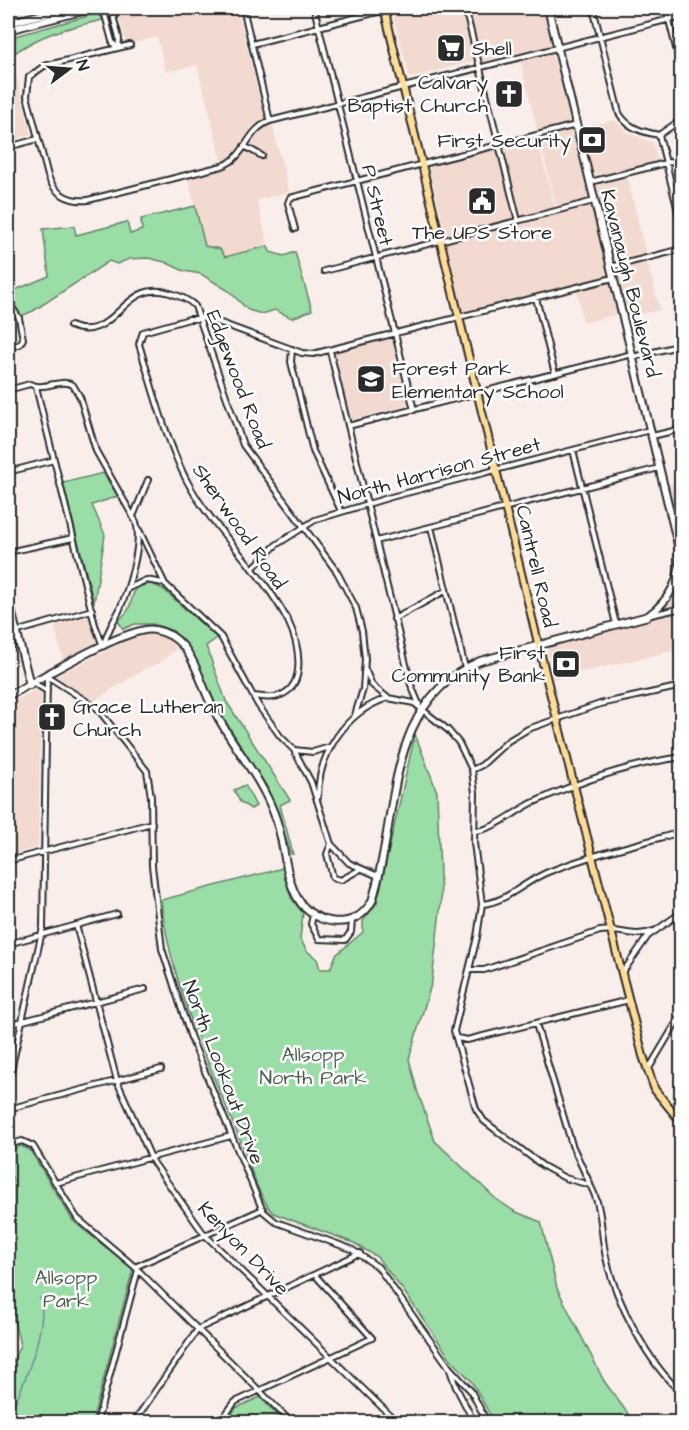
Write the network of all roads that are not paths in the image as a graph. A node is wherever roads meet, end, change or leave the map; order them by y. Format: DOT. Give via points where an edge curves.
graph roads {
  1 [pos="53,8"];
  2 [pos="68,8"];
  3 [pos="93,8"];
  4 [pos="115,8"];
  5 [pos="243,8"];
  6 [pos="314,8"];
  7 [pos="393,8"];
  8 [pos="465,8"];
  9 [pos="548,8"];
  10 [pos="593,8"];
  11 [pos="666,8"];
  12 [pos="384,9"];
  13 [pos="47,13"];
  14 [pos="681,16"];
  15 [pos="669,20"];
  16 [pos="8,23"];
  17 [pos="318,26"];
  18 [pos="8,30"];
  19 [pos="600,36"];
  20 [pos="252,44"];
  21 [pos="130,45"];
  22 [pos="117,48"];
  23 [pos="557,48"];
  24 [pos="480,67"];
  25 [pos="681,72"];
  26 [pos="403,87"];
  27 [pos="337,104"];
  28 [pos="681,119"];
  29 [pos="270,121"];
  30 [pos="576,125"];
  31 [pos="659,135"];
  32 [pos="38,139"];
  33 [pos="499,144"];
  34 [pos="244,146"];
  35 [pos="8,147"];
  36 [pos="262,156"];
  37 [pos="681,159"];
  38 [pos="422,163"];
  39 [pos="666,163"];
  40 [pos="357,180"];
  41 [pos="590,182"];
  42 [pos="594,201"];
  43 [pos="518,221"];
  44 [pos="681,227"];
  45 [pos="295,229"];
  46 [pos="441,242"];
  47 [pos="681,249"];
  48 [pos="375,258"];
  49 [pos="611,267"];
  50 [pos="324,271"];
  51 [pos="614,278"];
  52 [pos="536,298"];
  53 [pos="10,309"];
  54 [pos="460,317"];
  55 [pos="200,318"];
  56 [pos="70,326"];
  57 [pos="394,334"];
  58 [pos="681,345"];
  59 [pos="8,348"];
  60 [pos="292,349"];
  61 [pos="330,351"];
  62 [pos="632,356"];
  63 [pos="555,374"];
  64 [pos="36,387"];
  65 [pos="8,390"];
  66 [pos="478,394"];
  67 [pos="414,410"];
  68 [pos="348,426"];
  69 [pos="681,429"];
  70 [pos="651,433"];
  71 [pos="573,450"];
  72 [pos="54,460"];
  73 [pos="659,468"];
  74 [pos="497,469"];
  75 [pos="8,472"];
  76 [pos="148,480"];
  77 [pos="582,488"];
  78 [pos="366,504"];
  79 [pos="506,509"];
  80 [pos="341,511"];
  81 [pos="681,512"];
  82 [pos="133,514"];
  83 [pos="671,515"];
  84 [pos="302,527"];
  85 [pos="431,527"];
  86 [pos="139,530"];
  87 [pos="73,538"];
  88 [pos="376,541"];
  89 [pos="8,552"];
  90 [pos="681,559"];
  91 [pos="252,570"];
  92 [pos="165,584"];
  93 [pos="128,589"];
  94 [pos="445,591"];
  95 [pos="8,598"];
  96 [pos="681,608"];
  97 [pos="92,610"];
  98 [pos="648,616"];
  99 [pos="394,619"];
  100 [pos="616,625"];
  101 [pos="16,632"];
  102 [pos="8,634"];
  103 [pos="538,645"];
  104 [pos="103,646"];
  105 [pos="465,668"];
  106 [pos="365,669"];
  107 [pos="47,676"];
  108 [pos="32,684"];
  109 [pos="681,686"];
  110 [pos="47,691"];
  111 [pos="8,696"];
  112 [pos="254,696"];
  113 [pos="388,698"];
  114 [pos="422,708"];
  115 [pos="355,715"];
  116 [pos="557,720"];
  117 [pos="330,746"];
  118 [pos="294,750"];
  119 [pos="681,757"];
  120 [pos="472,770"];
  121 [pos="575,787"];
  122 [pos="318,801"];
  123 [pos="152,823"];
  124 [pos="474,831"];
  125 [pos="681,832"];
  126 [pos="331,844"];
  127 [pos="45,850"];
  128 [pos="592,857"];
  129 [pos="8,861"];
  130 [pos="359,870"];
  131 [pos="378,876"];
  132 [pos="482,904"];
  133 [pos="681,912"];
  134 [pos="117,914"];
  135 [pos="313,915"];
  136 [pos="352,920"];
  137 [pos="76,925"];
  138 [pos="611,929"];
  139 [pos="653,931"];
  140 [pos="42,934"];
  141 [pos="8,944"];
  142 [pos="470,970"];
  143 [pos="622,973"];
  144 [pos="145,989"];
  145 [pos="629,1000"];
  146 [pos="96,1001"];
  147 [pos="681,1013"];
  148 [pos="21,1021"];
  149 [pos="8,1024"];
  150 [pos="536,1024"];
  151 [pos="456,1038"];
  152 [pos="161,1070"];
  153 [pos="647,1071"];
  154 [pos="117,1081"];
  155 [pos="8,1084"];
  156 [pos="8,1109"];
  157 [pos="681,1123"];
  158 [pos="231,1136"];
  159 [pos="8,1145"];
  160 [pos="150,1158"];
  161 [pos="56,1183"];
  162 [pos="590,1185"];
  163 [pos="263,1209"];
  164 [pos="204,1234"];
  165 [pos="360,1253"];
  166 [pos="137,1268"];
  167 [pos="315,1275"];
  168 [pos="268,1297"];
  169 [pos="198,1329"];
  170 [pos="332,1358"];
  171 [pos="449,1367"];
  172 [pos="261,1391"];
  173 [pos="681,1393"];
  174 [pos="396,1420"];
  175 [pos="97,1422"];
  176 [pos="134,1422"];
  177 [pos="220,1422"];
  178 [pos="291,1422"];
  179 [pos="387,1422"];
  180 [pos="474,1422"];
  181 [pos="487,1422"];
  1 -- 13 [label="street"];
  2 -- 13 [label="street"];
  3 -- 18 [label="street"];
  3 -- 22 [label="street" via="105,15"];
  4 -- 22 [label="street" via="112,15 120,43"];
  5 -- 20 [label="street"];
  6 -- 17 [label="street, P Street"];
  7 -- 12 [label="street"];
  8 -- 24 [label="street"];
  9 -- 23 [label="street, Kavanaugh Boulevard"];
  10 -- 19 [label="street"];
  11 -- 15 [label="street"];
  12 -- 17 [label="street"];
  12 -- 26 [label="main road, Cantrell Road"];
  13 -- 16 [label="street"];
  14 -- 15 [label="street"];
  15 -- 19 [label="street"];
  15 -- 25 [label="street"];
  17 -- 20 [label="street"];
  17 -- 27 [label="street, P Street"];
  19 -- 23 [label="street"];
  19 -- 31 [label="street" via="622,118 638,130"];
  20 -- 29 [label="street"];
  21 -- 22 [label="street"];
  22 -- 32 [label="street" via="44,66 32,73 26,92"];
  23 -- 24 [label="street"];
  23 -- 30 [label="street, Kavanaugh Boulevard"];
  24 -- 26 [label="street"];
  24 -- 33 [label="street"];
  26 -- 27 [label="street"];
  26 -- 38 [label="main road, Cantrell Road"];
  27 -- 29 [label="street"];
  27 -- 40 [label="street, P Street"];
  28 -- 31 [label="street"];
  29 -- 34 [label="street" via="256,127"];
  30 -- 33 [label="street"];
  30 -- 41 [label="street, Kavanaugh Boulevard"];
  31 -- 39 [label="street"];
  32 -- 34 [label="street" via="52,185 64,196 79,200 222,166 235,160"];
  32 -- 35 [label="street"];
  33 -- 38 [label="street"];
  33 -- 43 [label="street"];
  34 -- 36 [label="street"];
  37 -- 39 [label="street"];
  38 -- 40 [label="street"];
  38 -- 46 [label="main road, Cantrell Road"];
  39 -- 41 [label="street"];
  39 -- 44 [label="street"];
  40 -- 45 [label="street" via="290,198"];
  40 -- 48 [label="street, P Street"];
  41 -- 42 [label="street, Kavanaugh Boulevard"];
  42 -- 43 [label="street"];
  42 -- 49 [label="street, Kavanaugh Boulevard"];
  43 -- 46 [label="street"];
  46 -- 48 [label="street"];
  46 -- 54 [label="main road, Cantrell Road"];
  47 -- 49 [label="street"];
  48 -- 50 [label="street"];
  48 -- 57 [label="street, P Street"];
  49 -- 51 [label="street, Kavanaugh Boulevard"];
  51 -- 52 [label="street"];
  51 -- 62 [label="street, Kavanaugh Boulevard"];
  52 -- 54 [label="street"];
  52 -- 63 [label="street"];
  53 -- 59 [label="street" via="18,318 22,342"];
  54 -- 57 [label="street"];
  54 -- 66 [label="main road, Cantrell Road"];
  55 -- 56 [label="street, Edgewood Road" via="189,301 150,290 135,296 106,323 82,329"];
  55 -- 60 [label="street" via="219,321"];
  55 -- 84 [label="street, Edgewood Road" via="243,445"];
  55 -- 91 [label="street, Sherwood Road" via="150,329 143,332 139,342 184,477"];
  57 -- 61 [label="street"];
  57 -- 67 [label="street, P Street"];
  58 -- 62 [label="street"];
  60 -- 61 [label="street" via="309,354"];
  60 -- 80 [label="street" via="291,362 313,451"];
  61 -- 68 [label="street"];
  62 -- 63 [label="street"];
  62 -- 70 [label="street, Kavanaugh Boulevard"];
  63 -- 66 [label="street"];
  64 -- 65 [label="street" via="28,384"];
  64 -- 72 [label="street"];
  64 -- 82 [label="street" via="64,382 78,391 96,452"];
  66 -- 67 [label="street"];
  66 -- 74 [label="main road, Cantrell Road"];
  67 -- 68 [label="street"];
  68 -- 78 [label="street"];
  69 -- 70 [label="street, North Harrison Street"];
  70 -- 71 [label="street, North Harrison Street"];
  70 -- 73 [label="street, Kavanaugh Boulevard"];
  71 -- 74 [label="street, North Harrison Street"];
  71 -- 77 [label="street"];
  72 -- 75 [label="street"];
  72 -- 87 [label="street"];
  73 -- 77 [label="street"];
  73 -- 83 [label="street, Kavanaugh Boulevard"];
  74 -- 78 [label="street, North Harrison Street"];
  74 -- 79 [label="main road, Cantrell Road"];
  76 -- 82 [label="street"];
  77 -- 79 [label="street"];
  77 -- 100 [label="street"];
  78 -- 80 [label="street, North Harrison Street"];
  78 -- 88 [label="street"];
  79 -- 85 [label="street"];
  79 -- 103 [label="main road, Cantrell Road"];
  80 -- 84 [label="street, North Harrison Street"];
  81 -- 83 [label="street"];
  82 -- 86 [label="street"];
  83 -- 90 [label="street, Kavanaugh Boulevard"];
  84 -- 91 [label="street, North Harrison Street" via="276,545"];
  84 -- 106 [label="street, Edgewood Road" via="337,572 353,602 362,631"];
  85 -- 88 [label="street"];
  85 -- 94 [label="street"];
  86 -- 92 [label="street"];
  86 -- 93 [label="street"];
  87 -- 89 [label="street"];
  87 -- 97 [label="street"];
  88 -- 99 [label="street"];
  90 -- 98 [label="street, Kavanaugh Boulevard" via="672,591"];
  91 -- 112 [label="street, Sherwood Road" via="287,620 298,665 295,681 287,692 274,697"];
  92 -- 93 [label="street" via="146,580"];
  92 -- 112 [label="street" via="221,637"];
  93 -- 104 [label="street"];
  94 -- 99 [label="street"];
  94 -- 105 [label="street"];
  95 -- 101 [label="street"];
  96 -- 98 [label="street"];
  97 -- 101 [label="street"];
  97 -- 104 [label="street"];
  98 -- 100 [label="street"];
  99 -- 114 [label="street" via="413,693"];
  100 -- 103 [label="street"];
  101 -- 102 [label="street"];
  101 -- 108 [label="street"];
  103 -- 105 [label="street"];
  103 -- 116 [label="main road, Cantrell Road"];
  104 -- 107 [label="street"];
  104 -- 135 [label="street" via="147,629 168,634 183,647 214,712 267,796 295,893"];
  105 -- 114 [label="street" via="440,686"];
  106 -- 113 [label="street" via="372,685"];
  106 -- 115 [label="street, Edgewood Road"];
  107 -- 108 [label="street"];
  107 -- 110 [label="street"];
  107 -- 123 [label="street, North Lookout Drive" via="97,708 142,762 150,780"];
  108 -- 110 [label="street"];
  108 -- 111 [label="street"];
  109 -- 116 [label="street" via="600,704"];
  110 -- 127 [label="street"];
  112 -- 118 [label="street"];
  113 -- 114 [label="street"];
  113 -- 115 [label="street"];
  114 -- 120 [label="street" via="454,736"];
  114 -- 131 [label="street" via="404,750"];
  115 -- 117 [label="street"];
  116 -- 120 [label="street" via="521,732"];
  116 -- 121 [label="main road, Cantrell Road"];
  117 -- 118 [label="street" via="313,752"];
  117 -- 122 [label="street" via="320,775"];
  118 -- 122 [label="street"];
  119 -- 121 [label="street" via="626,769"];
  120 -- 124 [label="street"];
  121 -- 124 [label="street"];
  121 -- 128 [label="main road, Cantrell Road"];
  122 -- 126 [label="street"];
  123 -- 127 [label="street"];
  123 -- 158 [label="street, North Lookout Drive" via="152,866 162,949 191,1038"];
  124 -- 132 [label="street"];
  125 -- 128 [label="street"];
  126 -- 130 [label="street"];
  126 -- 130 [label="street" via="327,854 333,878 341,880"];
  127 -- 129 [label="street"];
  127 -- 140 [label="street"];
  128 -- 132 [label="street" via="545,873"];
  128 -- 138 [label="main road, Cantrell Road"];
  130 -- 131 [label="street"];
  131 -- 136 [label="street" via="369,906"];
  132 -- 142 [label="street"];
  133 -- 139 [label="street"];
  134 -- 137 [label="street"];
  135 -- 136 [label="street" via="328,921"];
  135 -- 136 [label="street" via="312,929 324,940 347,939"];
  137 -- 140 [label="street"];
  137 -- 146 [label="street, Kenyon Drive"];
  138 -- 139 [label="street" via="636,936"];
  138 -- 142 [label="street" via="484,970"];
  138 -- 143 [label="main road, Cantrell Road"];
  139 -- 143 [label="street"];
  140 -- 141 [label="street"];
  140 -- 148 [label="street"];
  142 -- 151 [label="street" via="454,1028"];
  143 -- 145 [label="main road, Cantrell Road"];
  144 -- 146 [label="street"];
  145 -- 150 [label="street"];
  145 -- 153 [label="main road, Cantrell Road"];
  146 -- 148 [label="street"];
  146 -- 154 [label="street, Kenyon Drive"];
  147 -- 153 [label="street"];
  148 -- 149 [label="street"];
  148 -- 155 [label="street"];
  150 -- 151 [label="street" via="467,1040"];
  150 -- 162 [label="street" via="568,1134"];
  151 -- 162 [label="street" via="482,1119 555,1173"];
  152 -- 154 [label="street"];
  153 -- 157 [label="main road, Cantrell Road" via="661,1099"];
  154 -- 156 [label="street"];
  154 -- 160 [label="street, Kenyon Drive"];
  158 -- 160 [label="street"];
  158 -- 163 [label="street, North Lookout Drive"];
  159 -- 161 [label="street" via="29,1143"];
  160 -- 161 [label="street"];
  160 -- 164 [label="street, Kenyon Drive"];
  161 -- 166 [label="street" via="77,1218"];
  162 -- 173 [label="street" via="601,1209 612,1281 658,1368"];
  163 -- 164 [label="street"];
  163 -- 165 [label="street" via="276,1222"];
  164 -- 166 [label="street"];
  164 -- 168 [label="street, Kenyon Drive"];
  165 -- 167 [label="street"];
  165 -- 171 [label="street" via="383,1273"];
  166 -- 169 [label="street"];
  166 -- 175 [label="street"];
  167 -- 168 [label="street"];
  167 -- 170 [label="street" via="372,1337"];
  168 -- 169 [label="street"];
  168 -- 170 [label="street, Kenyon Drive"];
  169 -- 172 [label="street"];
  169 -- 176 [label="street"];
  170 -- 172 [label="street"];
  170 -- 174 [label="street, Kenyon Drive"];
  171 -- 180 [label="street"];
  171 -- 181 [label="street" via="471,1391"];
  172 -- 177 [label="street" via="232,1404"];
  172 -- 178 [label="street"];
  174 -- 179 [label="street"];
}
